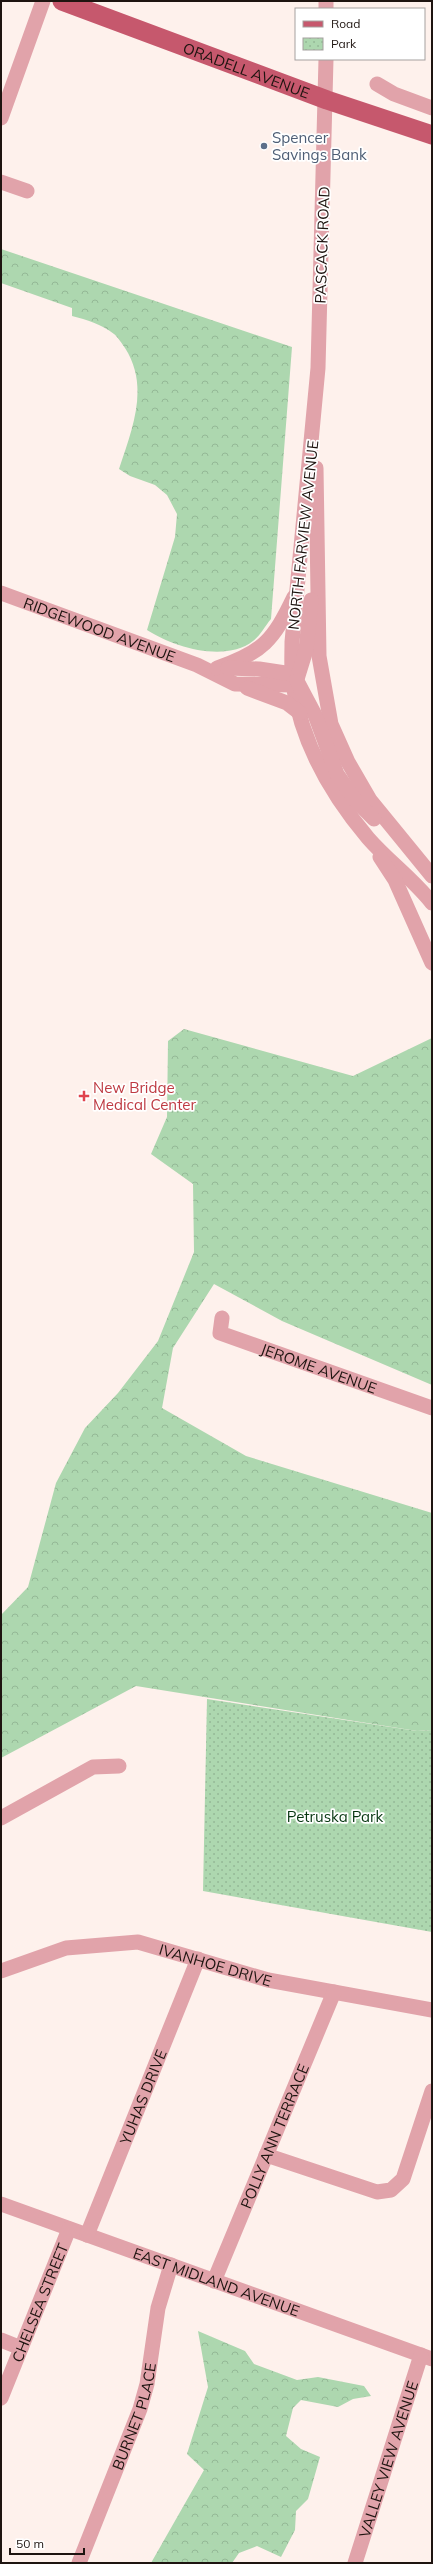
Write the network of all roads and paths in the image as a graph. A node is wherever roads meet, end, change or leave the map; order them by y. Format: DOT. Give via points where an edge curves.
graph roads {
  1 [pos="43,1"];
  2 [pos="62,1"];
  3 [pos="326,60"];
  4 [pos="377,84"];
  5 [pos="327,100"];
  6 [pos="432,108"];
  7 [pos="1,118"];
  8 [pos="432,135"];
  9 [pos="1,182"];
  10 [pos="27,191"];
  11 [pos="313,431"];
  12 [pos="318,488"];
  13 [pos="299,588"];
  14 [pos="1,593"];
  15 [pos="197,665"];
  16 [pos="217,668"];
  17 [pos="294,679"];
  18 [pos="235,684"];
  19 [pos="300,713"];
  20 [pos="369,839"];
  21 [pos="405,844"];
  22 [pos="432,876"];
  23 [pos="432,903"];
  24 [pos="430,956"];
  25 [pos="222,1318"];
  26 [pos="432,1408"];
  27 [pos="119,1766"];
  28 [pos="1,1818"];
  29 [pos="198,1959"];
  30 [pos="1,1970"];
  31 [pos="334,1992"];
  32 [pos="432,2010"];
  33 [pos="432,2091"];
  34 [pos="266,2155"];
  35 [pos="1,2204"];
  36 [pos="69,2228"];
  37 [pos="87,2235"];
  38 [pos="171,2265"];
  39 [pos="214,2281"];
  40 [pos="1,2340"];
  41 [pos="21,2348"];
  42 [pos="426,2357"];
  43 [pos="1,2398"];
  44 [pos="78,2563"];
  45 [pos="355,2563"];
  1 -- 7 [label="street"];
  2 -- 5 [label="main road, ORADELL AVENUE"];
  3 -- 5 [label="street, PASCACK ROAD"];
  4 -- 6 [label="street" via="394,94"];
  5 -- 8 [label="main road, ORADELL AVENUE"];
  5 -- 11 [label="street, PASCACK ROAD" via="319,352"];
  9 -- 10 [label="street"];
  11 -- 12 [label="street, NORTH FARVIEW AVENUE"];
  11 -- 13 [label="street, NORTH FARVIEW AVENUE"];
  12 -- 17 [label="street" via="306,650"];
  12 -- 21 [label="street, NORTH FARVIEW AVENUE" via="319,656 331,724 348,762 370,800"];
  13 -- 16 [label="street" via="280,626 266,644 242,659"];
  13 -- 17 [label="street, NORTH FARVIEW AVENUE" via="292,642"];
  14 -- 15 [label="street, RIDGEWOOD AVENUE"];
  15 -- 16 [label="street, RIDGEWOOD AVENUE"];
  15 -- 18 [label="street, RIDGEWOOD AVENUE"];
  16 -- 17 [label="street, RIDGEWOOD AVENUE" via="259,668"];
  17 -- 18 [label="street, RIDGEWOOD AVENUE"];
  17 -- 19 [label="street, NORTH FARVIEW AVENUE"];
  17 -- 21 [label="street" via="315,715 337,774 374,819"];
  18 -- 19 [label="street" via="286,703"];
  19 -- 20 [label="street, NORTH FARVIEW AVENUE" via="317,763 334,794"];
  20 -- 23 [label="street, NORTH FARVIEW AVENUE" via="416,883"];
  20 -- 24 [label="street" via="395,880"];
  21 -- 22 [label="street, NORTH FARVIEW AVENUE"];
  25 -- 26 [label="street, JEROME AVENUE" via="220,1333"];
  27 -- 28 [label="street" via="93,1767"];
  29 -- 30 [label="street, IVANHOE DRIVE" via="150,1945 125,1942 66,1948"];
  29 -- 31 [label="street, IVANHOE DRIVE" via="268,1980"];
  29 -- 37 [label="street, YUHAS DRIVE"];
  31 -- 32 [label="street, IVANHOE DRIVE"];
  31 -- 34 [label="street, POLLY ANN TERRACE"];
  33 -- 34 [label="street" via="402,2179 391,2190 377,2192"];
  34 -- 39 [label="street, POLLY ANN TERRACE"];
  35 -- 36 [label="street, EAST MIDLAND AVENUE"];
  36 -- 37 [label="street, EAST MIDLAND AVENUE"];
  36 -- 41 [label="street, CHELSEA STREET"];
  37 -- 38 [label="street, EAST MIDLAND AVENUE"];
  38 -- 39 [label="street, EAST MIDLAND AVENUE"];
  38 -- 44 [label="street, BURNET PLACE" via="158,2308 147,2384 140,2410"];
  39 -- 42 [label="street, EAST MIDLAND AVENUE"];
  40 -- 41 [label="street"];
  41 -- 43 [label="street, CHELSEA STREET"];
  42 -- 45 [label="street, VALLEY VIEW AVENUE"];
}
